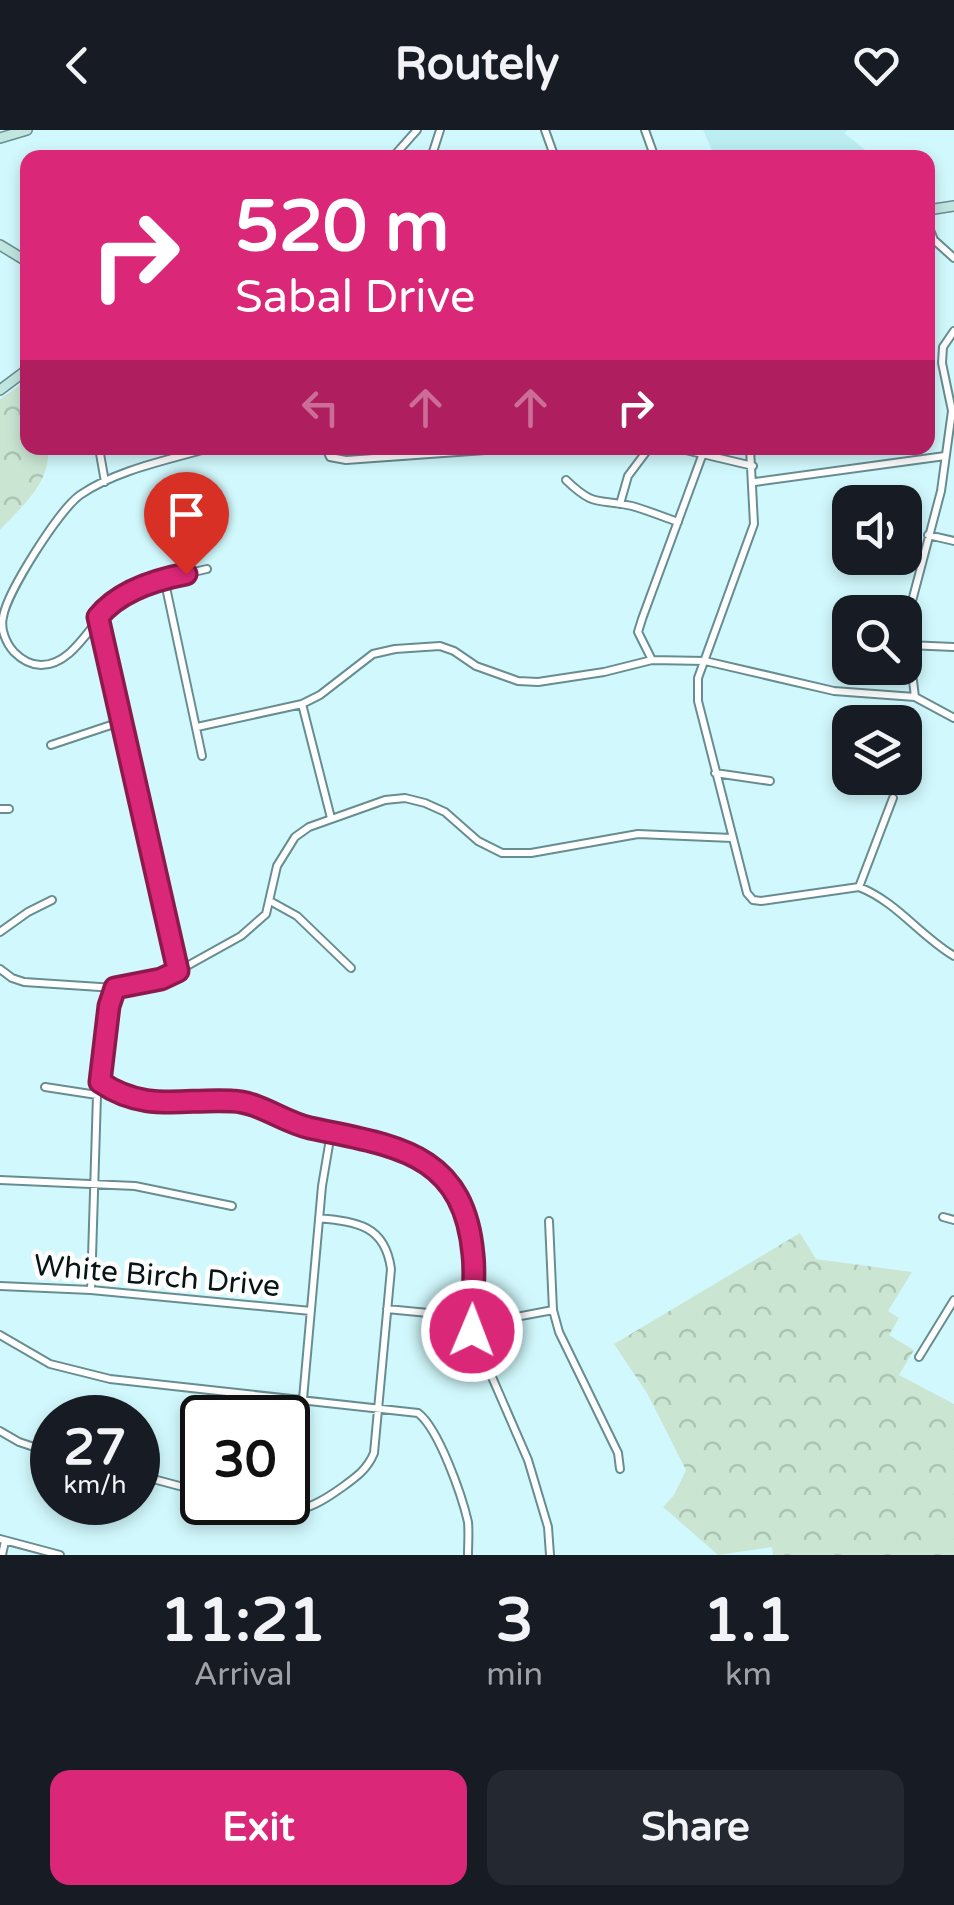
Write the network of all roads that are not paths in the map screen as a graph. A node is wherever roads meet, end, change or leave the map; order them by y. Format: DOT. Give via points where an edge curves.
graph roads {
  1 [pos="27,130"];
  2 [pos="416,130"];
  3 [pos="0,138"];
  4 [pos="399,150"];
  5 [pos="935,241"];
  6 [pos="954,258"];
  7 [pos="954,331"];
  8 [pos="952,425"];
  9 [pos="101,455"];
  10 [pos="188,455"];
  11 [pos="329,455"];
  12 [pos="415,455"];
  13 [pos="644,455"];
  14 [pos="699,455"];
  15 [pos="751,455"];
  16 [pos="702,456"];
  17 [pos="945,456"];
  18 [pos="752,466"];
  19 [pos="566,480"];
  20 [pos="105,482"];
  21 [pos="754,482"];
  22 [pos="620,504"];
  23 [pos="678,522"];
  24 [pos="928,535"];
  25 [pos="954,541"];
  26 [pos="207,570"];
  27 [pos="164,578"];
  28 [pos="913,595"];
  29 [pos="98,617"];
  30 [pos="80,641"];
  31 [pos="922,646"];
  32 [pos="103,647"];
  33 [pos="954,647"];
  34 [pos="652,660"];
  35 [pos="705,661"];
  36 [pos="913,685"];
  37 [pos="915,696"];
  38 [pos="302,704"];
  39 [pos="954,718"];
  40 [pos="120,722"];
  41 [pos="196,727"];
  42 [pos="51,745"];
  43 [pos="202,756"];
  44 [pos="715,772"];
  45 [pos="770,782"];
  46 [pos="893,798"];
  47 [pos="331,818"];
  48 [pos="732,838"];
  49 [pos="859,887"];
  50 [pos="52,900"];
  51 [pos="270,901"];
  52 [pos="0,932"];
  53 [pos="954,956"];
  54 [pos="351,968"];
  55 [pos="0,969"];
  56 [pos="178,971"];
  57 [pos="115,988"];
  58 [pos="100,1082"];
  59 [pos="46,1087"];
  60 [pos="97,1095"];
  61 [pos="331,1133"];
  62 [pos="0,1180"];
  63 [pos="92,1186"];
  64 [pos="232,1206"];
  65 [pos="943,1217"];
  66 [pos="319,1218"];
  67 [pos="954,1220"];
  68 [pos="549,1221"];
  69 [pos="0,1286"];
  70 [pos="91,1290"];
  71 [pos="954,1300"];
  72 [pos="387,1309"];
  73 [pos="553,1310"];
  74 [pos="311,1311"];
  75 [pos="472,1319"];
  76 [pos="0,1335"];
  77 [pos="919,1357"];
  78 [pos="264,1395"];
  79 [pos="303,1395"];
  80 [pos="310,1400"];
  81 [pos="379,1408"];
  82 [pos="0,1431"];
  83 [pos="30,1444"];
  84 [pos="620,1469"];
  85 [pos="310,1508"];
  86 [pos="3,1540"];
  87 [pos="2,1555"];
  88 [pos="60,1555"];
  89 [pos="468,1555"];
  90 [pos="550,1555"];
  1 -- 3 [label="main road"];
  2 -- 4 [label="street"];
  5 -- 6 [label="street"];
  7 -- 8 [label="street" via="942,364"];
  8 -- 17 [label="street"];
  9 -- 20 [label="street"];
  10 -- 20 [label="street"];
  11 -- 12 [label="street"];
  13 -- 22 [label="street" via="628,476"];
  14 -- 16 [label="street"];
  15 -- 18 [label="street"];
  16 -- 18 [label="street"];
  16 -- 23 [label="street"];
  17 -- 21 [label="street"];
  17 -- 24 [label="street"];
  18 -- 21 [label="street"];
  19 -- 22 [label="street" via="584,498"];
  20 -- 30 [label="street" via="60,514 2,617 8,645 30,662 64,659"];
  21 -- 35 [label="street" via="754,524"];
  22 -- 23 [label="street"];
  23 -- 34 [label="street" via="638,632"];
  24 -- 25 [label="street"];
  24 -- 28 [label="street"];
  26 -- 27 [label="street"];
  27 -- 29 [label="street" via="124,595"];
  27 -- 41 [label="street"];
  29 -- 30 [label="street"];
  29 -- 32 [label="street"];
  30 -- 32 [label="street"];
  31 -- 33 [label="street"];
  32 -- 40 [label="street"];
  34 -- 35 [label="street"];
  34 -- 38 [label="street" via="518,682 440,646 395,649 372,654"];
  35 -- 37 [label="street" via="834,691"];
  35 -- 44 [label="street" via="698,701"];
  36 -- 37 [label="street"];
  37 -- 39 [label="street"];
  38 -- 41 [label="street"];
  38 -- 47 [label="street"];
  40 -- 42 [label="street"];
  40 -- 56 [label="street"];
  41 -- 43 [label="street"];
  44 -- 45 [label="street"];
  44 -- 48 [label="street"];
  46 -- 49 [label="street"];
  47 -- 48 [label="street" via="405,798 445,812 502,852 638,834"];
  47 -- 51 [label="street" via="309,827 283,851"];
  48 -- 49 [label="street" via="753,900"];
  49 -- 53 [label="street" via="886,899"];
  50 -- 52 [label="street"];
  51 -- 54 [label="street" via="297,916"];
  51 -- 56 [label="street" via="257,924"];
  55 -- 57 [label="street" via="24,982"];
  56 -- 57 [label="street"];
  57 -- 58 [label="street"];
  58 -- 60 [label="street"];
  58 -- 61 [label="street" via="131,1098 164,1104 248,1102 294,1125"];
  59 -- 60 [label="street"];
  60 -- 63 [label="street"];
  61 -- 66 [label="street"];
  61 -- 75 [label="street" via="389,1144 446,1180 473,1250"];
  62 -- 63 [label="street"];
  63 -- 64 [label="street" via="136,1186"];
  63 -- 70 [label="street"];
  65 -- 67 [label="street"];
  66 -- 72 [label="street" via="370,1228 383,1242 391,1269"];
  66 -- 74 [label="street"];
  68 -- 73 [label="street"];
  69 -- 70 [label="street, White Birch Drive"];
  70 -- 74 [label="street, White Birch Drive"];
  71 -- 77 [label="street"];
  72 -- 75 [label="street"];
  72 -- 81 [label="street"];
  73 -- 75 [label="street"];
  73 -- 84 [label="street"];
  74 -- 79 [label="street"];
  75 -- 90 [label="street" via="539,1493"];
  76 -- 78 [label="street" via="50,1364 110,1379"];
  80 -- 81 [label="street"];
  81 -- 85 [label="street" via="368,1466"];
  81 -- 89 [label="street" via="418,1413 428,1421 468,1523"];
  82 -- 83 [label="street"];
  86 -- 87 [label="street"];
  86 -- 88 [label="street"];
}
